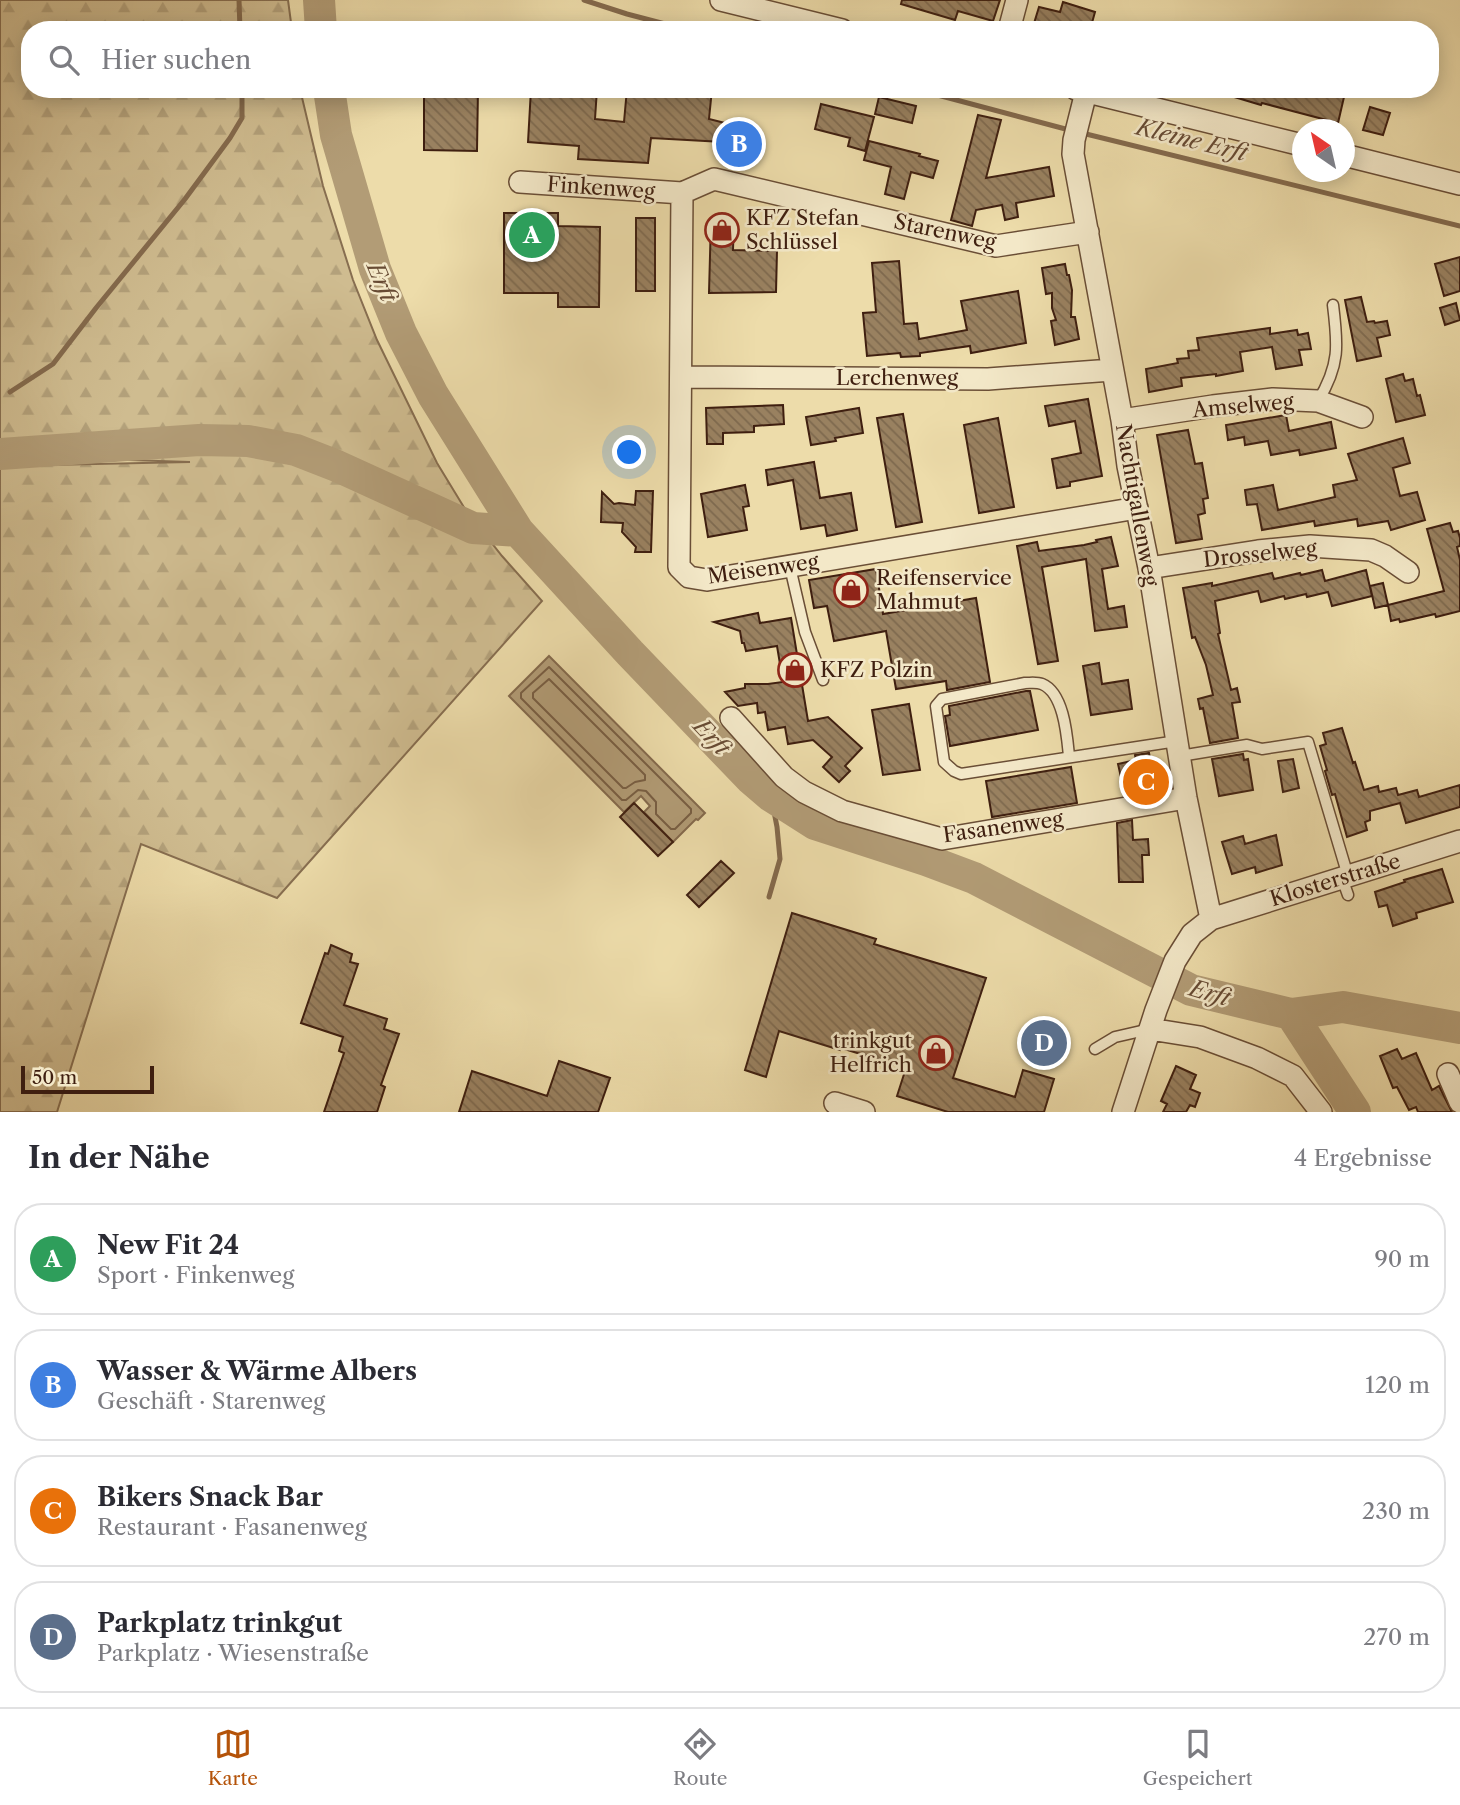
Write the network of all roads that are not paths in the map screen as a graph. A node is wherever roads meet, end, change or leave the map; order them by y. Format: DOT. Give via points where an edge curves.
graph roads {
  1 [pos="721,0"];
  2 [pos="1017,0"];
  3 [pos="806,21"];
  4 [pos="1011,21"];
  5 [pos="1081,98"];
  6 [pos="1110,98"];
  7 [pos="1292,142"];
  8 [pos="1355,158"];
  9 [pos="520,182"];
  10 [pos="1460,184"];
  11 [pos="682,193"];
  12 [pos="1088,232"];
  13 [pos="1333,305"];
  14 [pos="1112,370"];
  15 [pos="681,377"];
  16 [pos="1318,401"];
  17 [pos="1362,417"];
  18 [pos="1122,420"];
  19 [pos="1136,508"];
  20 [pos="789,567"];
  21 [pos="1149,568"];
  22 [pos="1408,572"];
  23 [pos="823,680"];
  24 [pos="731,718"];
  25 [pos="1178,748"];
  26 [pos="1069,756"];
  27 [pos="1186,799"];
  28 [pos="1460,841"];
  29 [pos="1346,883"];
  30 [pos="1211,919"];
  31 [pos="1153,1019"];
  32 [pos="1095,1048"];
  33 [pos="1448,1074"];
  34 [pos="1460,1101"];
  35 [pos="835,1103"];
  36 [pos="864,1112"];
  37 [pos="1123,1112"];
  38 [pos="1321,1112"];
  1 -- 3 [label="street"];
  2 -- 4 [label="street"];
  5 -- 12 [label="street, Nachtigallenweg" via="1073,154"];
  6 -- 7 [label="street"];
  8 -- 10 [label="street"];
  9 -- 11 [label="street, Finkenweg"];
  11 -- 12 [label="street, Starenweg" via="714,179 996,246"];
  11 -- 15 [label="street, Meisenweg"];
  12 -- 14 [label="street, Nachtigallenweg"];
  13 -- 16 [label="lane" via="1334,365"];
  14 -- 15 [label="street, Lerchenweg" via="988,379"];
  14 -- 18 [label="street, Nachtigallenweg"];
  15 -- 20 [label="street, Meisenweg" via="679,567 689,577 707,580"];
  16 -- 17 [label="street, Amselweg"];
  16 -- 18 [label="street, Amselweg" via="1273,399"];
  18 -- 19 [label="street, Nachtigallenweg"];
  19 -- 20 [label="street, Meisenweg"];
  19 -- 21 [label="street, Nachtigallenweg"];
  20 -- 23 [label="lane"];
  21 -- 22 [label="street, Drosselweg" via="1310,546 1371,550"];
  21 -- 25 [label="street, Nachtigallenweg"];
  24 -- 27 [label="street, Fasanenweg" via="784,777 804,792 842,811 942,839"];
  25 -- 26 [label="lane"];
  25 -- 27 [label="street, Nachtigallenweg"];
  25 -- 29 [label="lane" via="1247,745 1262,749 1308,742"];
  26 -- 26 [label="lane" via="961,774 944,762 936,706 942,699 1039,682 1061,706"];
  27 -- 30 [label="street, Nachtigallenweg"];
  28 -- 29 [label="street, Klosterstraße"];
  29 -- 30 [label="street, Klosterstraße"];
  30 -- 31 [label="street" via="1192,934 1175,961"];
  31 -- 32 [label="lane"];
  31 -- 37 [label="street"];
  31 -- 38 [label="street" via="1293,1076"];
  33 -- 34 [label="street"];
  35 -- 36 [label="street"];
}
